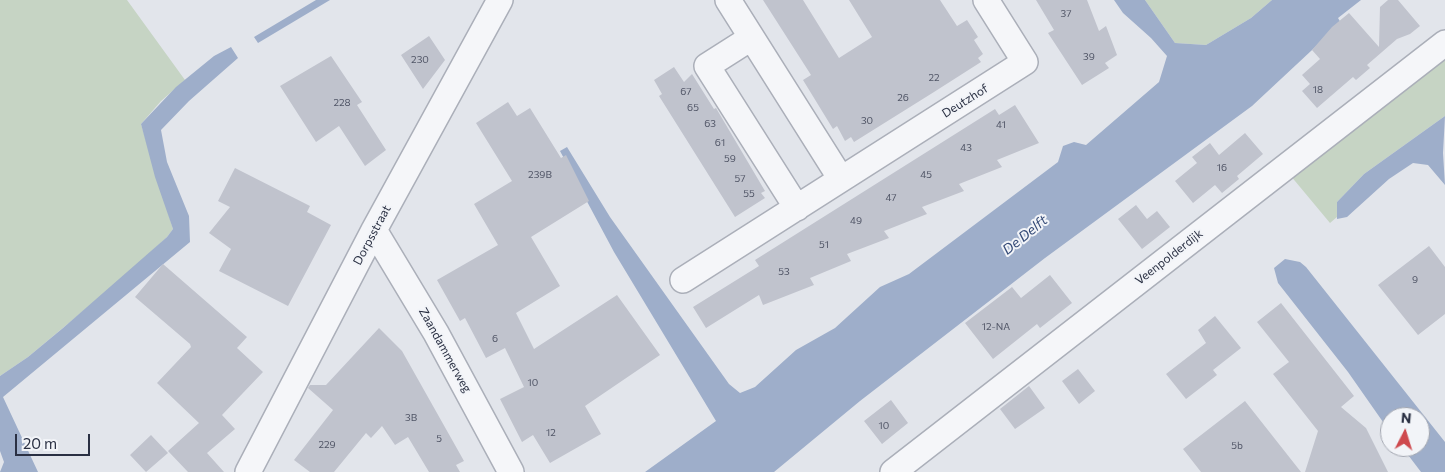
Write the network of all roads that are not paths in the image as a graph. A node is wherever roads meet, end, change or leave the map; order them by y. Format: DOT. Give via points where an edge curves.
graph roads {
  1 [pos="500,0"];
  2 [pos="728,0"];
  3 [pos="986,0"];
  4 [pos="751,38"];
  5 [pos="1445,42"];
  6 [pos="841,179"];
  7 [pos="797,208"];
  8 [pos="374,230"];
  9 [pos="684,280"];
  10 [pos="248,472"];
  11 [pos="511,472"];
  12 [pos="893,472"];
  1 -- 8 [label="street, Dorpsstraat"];
  2 -- 4 [label="street"];
  3 -- 6 [label="street, Deutzhof" via="1025,62"];
  4 -- 6 [label="street"];
  4 -- 7 [label="street" via="708,66"];
  5 -- 12 [label="street, Veenpolderdijk"];
  6 -- 7 [label="street, Deutzhof"];
  7 -- 9 [label="street, Deutzhof"];
  8 -- 10 [label="street, Dorpsstraat"];
  8 -- 11 [label="street, Zaandammerweg" via="436,333"];
}
